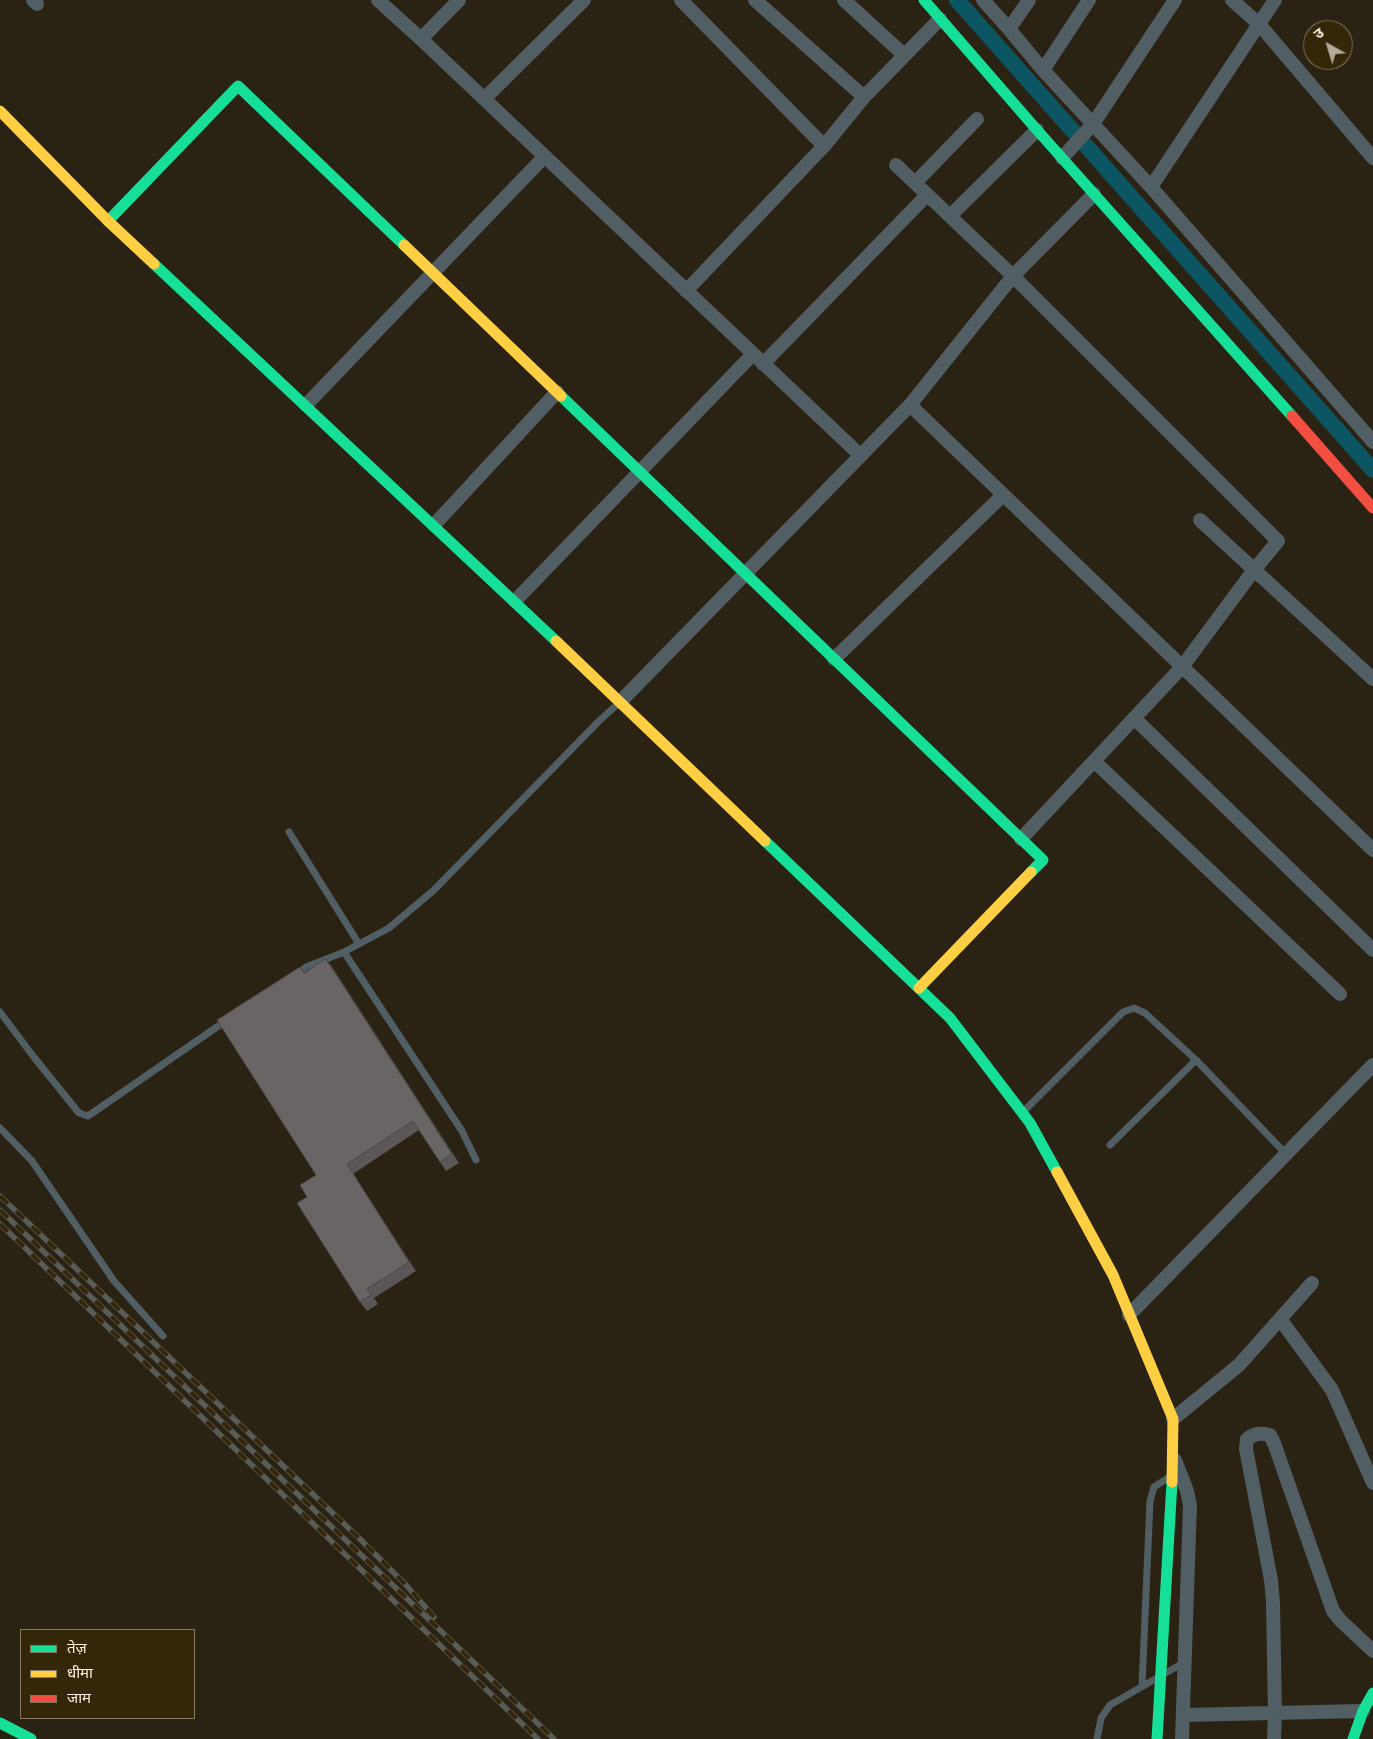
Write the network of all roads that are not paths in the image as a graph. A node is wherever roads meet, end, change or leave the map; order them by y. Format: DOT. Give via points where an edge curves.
graph roads {
  1 [pos="378,0"];
  2 [pos="459,0"];
  3 [pos="584,0"];
  4 [pos="680,0"];
  5 [pos="755,0"];
  6 [pos="844,0"];
  7 [pos="924,0"];
  8 [pos="982,0"];
  9 [pos="1029,0"];
  10 [pos="1089,0"];
  11 [pos="1175,0"];
  12 [pos="1232,0"];
  13 [pos="1275,0"];
  14 [pos="940,19"];
  15 [pos="1259,24"];
  16 [pos="1010,29"];
  17 [pos="421,39"];
  18 [pos="904,55"];
  19 [pos="1043,70"];
  20 [pos="864,98"];
  21 [pos="484,99"];
  22 [pos="0,112"];
  23 [pos="977,119"];
  24 [pos="1090,128"];
  25 [pos="1037,130"];
  26 [pos="824,146"];
  27 [pos="1372,153"];
  28 [pos="1065,154"];
  29 [pos="544,157"];
  30 [pos="896,165"];
  31 [pos="915,183"];
  32 [pos="1151,187"];
  33 [pos="1094,194"];
  34 [pos="928,195"];
  35 [pos="950,216"];
  36 [pos="108,221"];
  37 [pos="433,273"];
  38 [pos="1013,276"];
  39 [pos="686,291"];
  40 [pos="758,359"];
  41 [pos="557,392"];
  42 [pos="306,405"];
  43 [pos="910,405"];
  44 [pos="1371,436"];
  45 [pos="860,456"];
  46 [pos="639,472"];
  47 [pos="1002,495"];
  48 [pos="1373,508"];
  49 [pos="1200,520"];
  50 [pos="434,525"];
  51 [pos="1254,570"];
  52 [pos="745,573"];
  53 [pos="515,601"];
  54 [pos="834,659"];
  55 [pos="1182,667"];
  56 [pos="1373,679"];
  57 [pos="620,702"];
  58 [pos="1134,718"];
  59 [pos="1094,761"];
  60 [pos="289,832"];
  61 [pos="1021,839"];
  62 [pos="1373,850"];
  63 [pos="359,944"];
  64 [pos="1373,950"];
  65 [pos="344,952"];
  66 [pos="288,980"];
  67 [pos="919,988"];
  68 [pos="1340,994"];
  69 [pos="0,1012"];
  70 [pos="236,1014"];
  71 [pos="1196,1060"];
  72 [pos="1373,1065"];
  73 [pos="1022,1113"];
  74 [pos="0,1128"];
  75 [pos="1110,1145"];
  76 [pos="1286,1154"];
  77 [pos="476,1160"];
  78 [pos="1312,1283"];
  79 [pos="1129,1315"];
  80 [pos="1280,1319"];
  81 [pos="163,1336"];
  82 [pos="1174,1419"];
  83 [pos="1173,1453"];
  84 [pos="1172,1475"];
  85 [pos="1373,1483"];
  86 [pos="1373,1651"];
  87 [pos="1185,1662"];
  88 [pos="1142,1686"];
  89 [pos="1373,1693"];
  90 [pos="1363,1711"];
  91 [pos="1275,1714"];
  92 [pos="1183,1715"];
  93 [pos="0,1723"];
  94 [pos="31,1739"];
  95 [pos="1097,1739"];
  96 [pos="1157,1739"];
  97 [pos="1182,1739"];
  98 [pos="1274,1739"];
  99 [pos="1353,1739"];
  1 -- 17 [label="street"];
  2 -- 17 [label="street"];
  3 -- 21 [label="street"];
  4 -- 26 [label="street"];
  5 -- 20 [label="street"];
  6 -- 18 [label="street"];
  7 -- 14 [label="street"];
  8 -- 16 [label="street"];
  9 -- 16 [label="street"];
  10 -- 19 [label="street"];
  11 -- 24 [label="street"];
  12 -- 15 [label="street"];
  13 -- 15 [label="street"];
  14 -- 18 [label="street"];
  14 -- 25 [label="street"];
  15 -- 27 [label="street"];
  15 -- 32 [label="street"];
  16 -- 19 [label="street"];
  17 -- 21 [label="street"];
  18 -- 20 [label="street"];
  19 -- 24 [label="street"];
  20 -- 26 [label="street"];
  21 -- 29 [label="street"];
  22 -- 36 [label="street"];
  23 -- 31 [label="street"];
  24 -- 28 [label="street"];
  24 -- 32 [label="street"];
  25 -- 28 [label="street"];
  25 -- 35 [label="street"];
  26 -- 39 [label="street"];
  28 -- 33 [label="street"];
  29 -- 37 [label="street"];
  29 -- 39 [label="street"];
  30 -- 31 [label="street"];
  31 -- 34 [label="street"];
  32 -- 44 [label="street"];
  33 -- 38 [label="street"];
  33 -- 48 [label="street"];
  34 -- 35 [label="street"];
  34 -- 40 [label="street"];
  35 -- 38 [label="street"];
  36 -- 37 [label="street" via="238,86"];
  36 -- 42 [label="street"];
  37 -- 41 [label="street"];
  37 -- 42 [label="street"];
  38 -- 43 [label="street"];
  38 -- 51 [label="street" via="1278,541"];
  39 -- 40 [label="street"];
  40 -- 45 [label="street"];
  40 -- 46 [label="street"];
  41 -- 46 [label="street"];
  41 -- 50 [label="street"];
  42 -- 50 [label="street"];
  43 -- 45 [label="street"];
  43 -- 47 [label="street"];
  45 -- 52 [label="street"];
  46 -- 52 [label="street"];
  46 -- 53 [label="street"];
  47 -- 54 [label="street"];
  47 -- 55 [label="street"];
  49 -- 51 [label="street"];
  50 -- 53 [label="street"];
  51 -- 55 [label="street"];
  51 -- 56 [label="street"];
  52 -- 54 [label="street"];
  52 -- 57 [label="street"];
  53 -- 57 [label="street"];
  54 -- 61 [label="street"];
  55 -- 58 [label="street"];
  55 -- 62 [label="street"];
  57 -- 63 [label="lane" via="434,890 389,928"];
  57 -- 67 [label="street"];
  58 -- 59 [label="street"];
  58 -- 64 [label="street"];
  59 -- 61 [label="street"];
  59 -- 68 [label="street"];
  60 -- 63 [label="lane"];
  61 -- 67 [label="street" via="1043,860"];
  63 -- 65 [label="lane"];
  65 -- 66 [label="lane" via="306,968"];
  65 -- 77 [label="lane" via="462,1132"];
  67 -- 73 [label="street" via="950,1018"];
  69 -- 70 [label="lane" via="79,1113 88,1116"];
  71 -- 73 [label="lane" via="1145,1013 1134,1008 1123,1012"];
  71 -- 75 [label="lane"];
  71 -- 76 [label="lane"];
  72 -- 76 [label="street"];
  73 -- 79 [label="street" via="1030,1122 1113,1275"];
  74 -- 81 [label="lane" via="32,1161 114,1281"];
  76 -- 79 [label="street"];
  78 -- 80 [label="street"];
  79 -- 82 [label="street"];
  80 -- 82 [label="street" via="1239,1365"];
  80 -- 85 [label="street" via="1332,1390"];
  82 -- 83 [label="street"];
  83 -- 84 [label="street"];
  83 -- 87 [label="street" via="1190,1505"];
  84 -- 88 [label="lane" via="1154,1487 1150,1501"];
  84 -- 96 [label="street"];
  86 -- 91 [label="street" via="1333,1611 1274,1442 1270,1435 1254,1434 1247,1439 1246,1448 1271,1580"];
  87 -- 88 [label="lane"];
  87 -- 92 [label="street"];
  88 -- 95 [label="lane" via="1110,1705 1102,1718"];
  89 -- 90 [label="street"];
  90 -- 91 [label="street"];
  90 -- 99 [label="street"];
  91 -- 92 [label="street"];
  91 -- 98 [label="street"];
  92 -- 97 [label="street"];
  93 -- 94 [label="street"];
}
